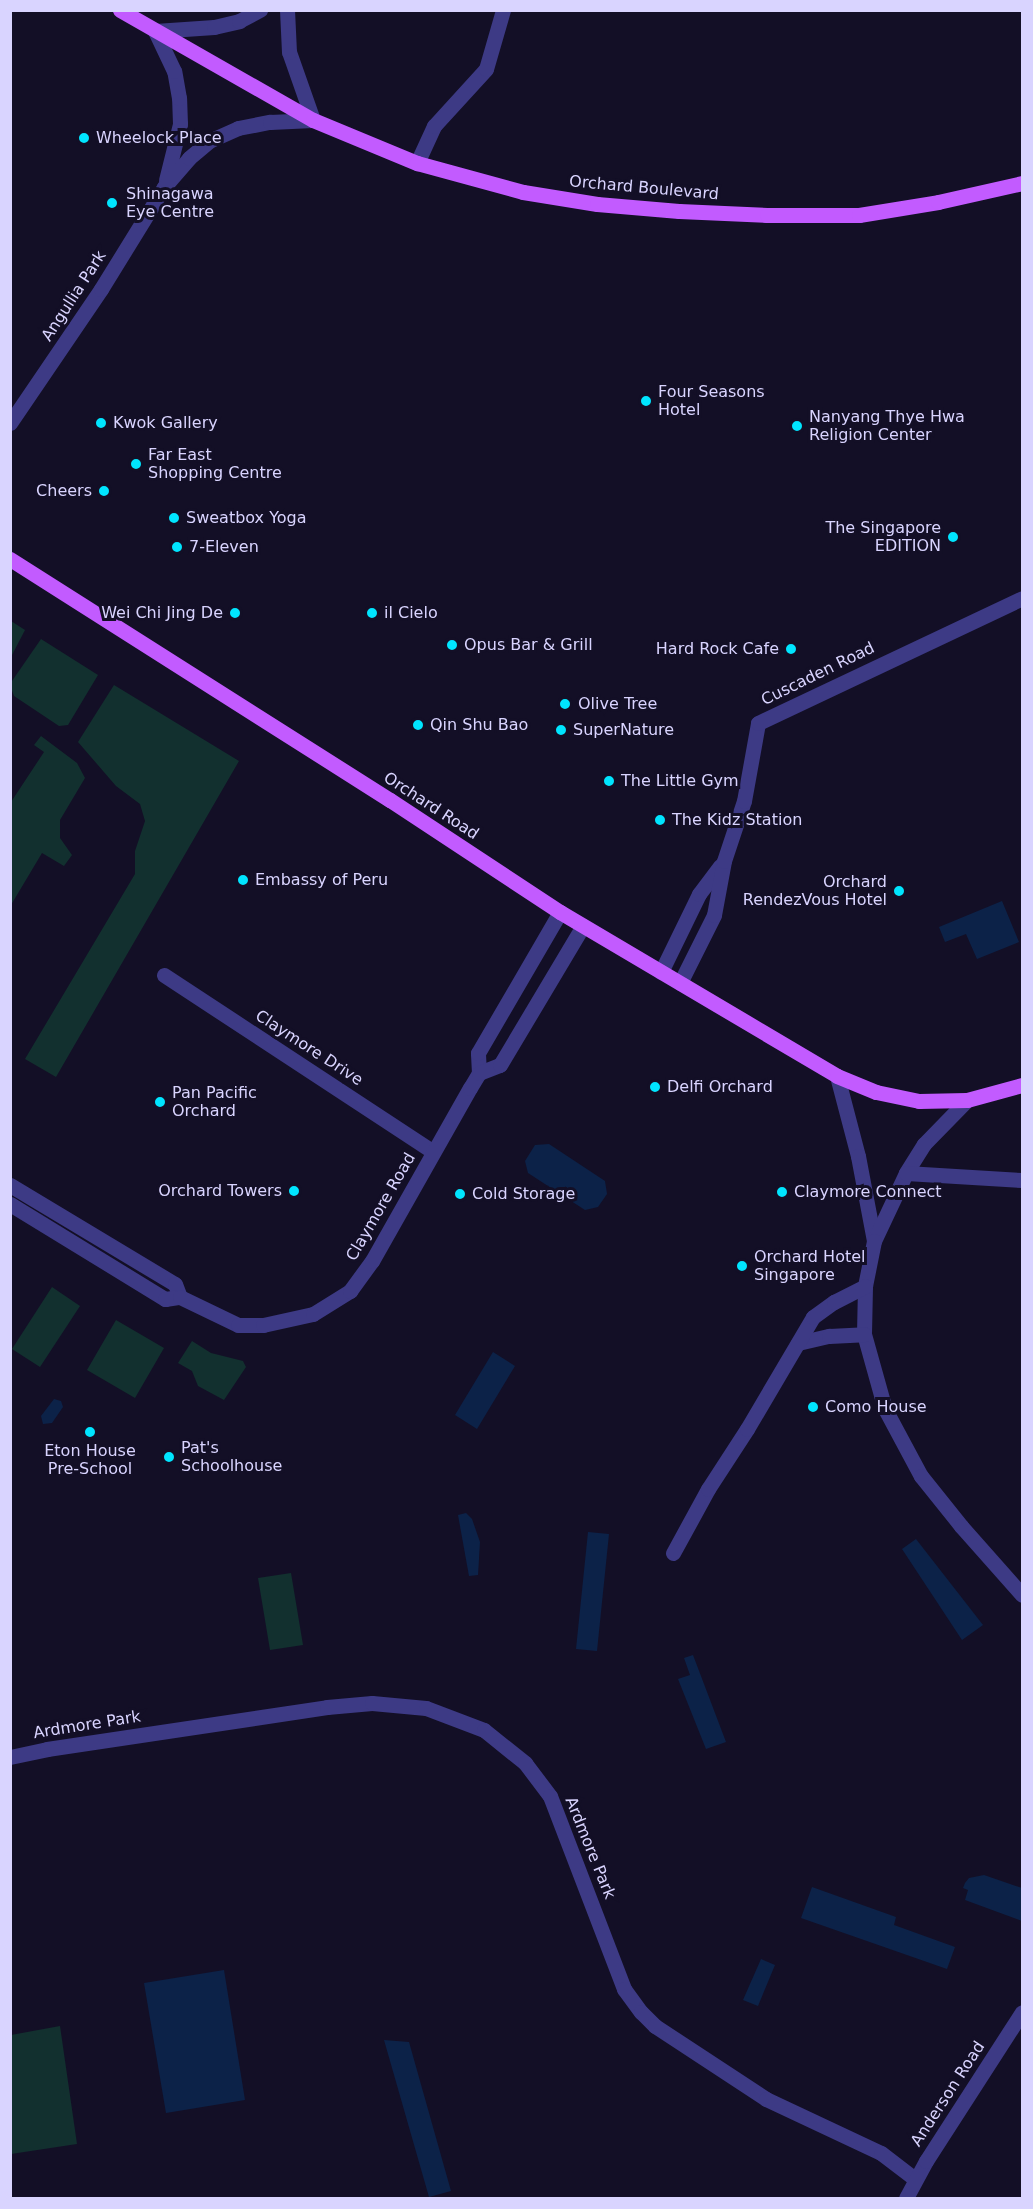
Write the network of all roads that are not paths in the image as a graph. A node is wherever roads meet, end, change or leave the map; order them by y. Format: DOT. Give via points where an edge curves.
graph roads {
  1 [pos="120,10"];
  2 [pos="260,10"];
  3 [pos="286,10"];
  4 [pos="503,10"];
  5 [pos="155,31"];
  6 [pos="313,120"];
  7 [pos="417,162"];
  8 [pos="1023,183"];
  9 [pos="164,187"];
  10 [pos="10,423"];
  11 [pos="10,559"];
  12 [pos="1023,598"];
  13 [pos="723,861"];
  14 [pos="560,912"];
  15 [pos="583,926"];
  16 [pos="661,972"];
  17 [pos="164,975"];
  18 [pos="680,983"];
  19 [pos="479,1073"];
  20 [pos="837,1076"];
  21 [pos="1023,1085"];
  22 [pos="967,1100"];
  23 [pos="433,1152"];
  24 [pos="906,1173"];
  25 [pos="1023,1180"];
  26 [pos="10,1185"];
  27 [pos="10,1204"];
  28 [pos="874,1241"];
  29 [pos="865,1286"];
  30 [pos="180,1297"];
  31 [pos="864,1334"];
  32 [pos="798,1343"];
  33 [pos="676,1548"];
  34 [pos="1023,1595"];
  35 [pos="10,1757"];
  36 [pos="1023,2012"];
  37 [pos="915,2179"];
  38 [pos="906,2199"];
  1 -- 5 [label="main road, Orchard Boulevard"];
  2 -- 5 [label="street" via="239,21 214,27"];
  3 -- 6 [label="street" via="289,52"];
  4 -- 7 [label="street" via="486,69 434,126"];
  5 -- 6 [label="main road, Orchard Boulevard"];
  5 -- 9 [label="street, Angullia Park" via="174,71 179,98 176,148"];
  6 -- 7 [label="main road, Orchard Boulevard"];
  6 -- 9 [label="street, Angullia Park" via="238,128 209,141"];
  7 -- 8 [label="main road, Orchard Boulevard" via="523,192 597,204 767,215 859,215"];
  9 -- 10 [label="street, Angullia Park"];
  11 -- 14 [label="main road, Orchard Road"];
  12 -- 13 [label="street, Cuscaden Road" via="758,723 744,801"];
  13 -- 16 [label="street, Cuscaden Road" via="699,894"];
  13 -- 18 [label="street, Cuscaden Road" via="714,915"];
  14 -- 15 [label="main road, Orchard Road"];
  14 -- 19 [label="street, Claymore Road" via="478,1053"];
  15 -- 16 [label="main road, Orchard Road"];
  15 -- 19 [label="street, Claymore Road" via="500,1065"];
  16 -- 18 [label="main road, Orchard Road"];
  17 -- 23 [label="street, Claymore Drive"];
  18 -- 20 [label="main road, Orchard Road"];
  19 -- 23 [label="street, Claymore Road"];
  20 -- 22 [label="main road, Orchard Road" via="876,1092 912,1100"];
  20 -- 28 [label="street"];
  21 -- 22 [label="main road, Orchard Road"];
  22 -- 24 [label="street" via="924,1144"];
  23 -- 30 [label="street, Claymore Road" via="372,1262 350,1291 329,1306 303,1317 263,1325 238,1325"];
  24 -- 25 [label="street"];
  24 -- 28 [label="street"];
  26 -- 30 [label="street, Claymore Road" via="175,1284"];
  27 -- 30 [label="street, Claymore Road" via="152,1292 165,1299"];
  28 -- 29 [label="street"];
  29 -- 31 [label="street"];
  29 -- 32 [label="street" via="822,1310 808,1324"];
  31 -- 32 [label="street"];
  31 -- 34 [label="street" via="885,1409 921,1476"];
  32 -- 33 [label="street" via="708,1488"];
  35 -- 37 [label="street, Ardmore Park" via="372,1703 426,1708 484,1730 525,1763 550,1796 624,1989 641,2012 655,2026 766,2099 881,2153"];
  36 -- 37 [label="street, Anderson Road"];
  37 -- 38 [label="street, Anderson Road"];
}
